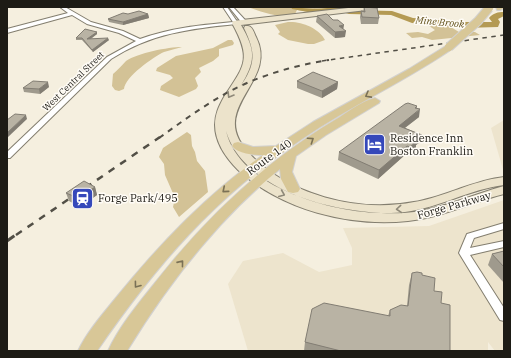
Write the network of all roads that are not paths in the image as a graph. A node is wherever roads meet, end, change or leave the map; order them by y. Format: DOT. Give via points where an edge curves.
graph roads {
  1 [pos="62,7"];
  2 [pos="224,7"];
  3 [pos="231,7"];
  4 [pos="375,7"];
  5 [pos="489,7"];
  6 [pos="500,7"];
  7 [pos="73,13"];
  8 [pos="240,22"];
  9 [pos="7,31"];
  10 [pos="140,40"];
  11 [pos="455,47"];
  12 [pos="238,146"];
  13 [pos="286,152"];
  14 [pos="7,156"];
  15 [pos="257,174"];
  16 [pos="504,181"];
  17 [pos="293,189"];
  18 [pos="504,190"];
  19 [pos="504,226"];
  20 [pos="504,244"];
  21 [pos="464,253"];
  22 [pos="504,317"];
  23 [pos="87,351"];
  24 [pos="117,351"];
  1 -- 7 [label="street"];
  2 -- 8 [label="street"];
  3 -- 8 [label="street"];
  4 -- 8 [label="street, West Central Street"];
  5 -- 11 [label="main road, Route 140, bridge"];
  6 -- 11 [label="main road, Route 140" via="485,24"];
  7 -- 9 [label="street"];
  7 -- 10 [label="street" via="89,23"];
  8 -- 10 [label="street, West Central Street" via="176,30"];
  8 -- 12 [label="street, Forge Parkway" via="256,43 258,59 256,68 230,118 231,131"];
  8 -- 15 [label="street, Forge Parkway, one-way" via="247,42 249,62 222,109 220,127 223,141 229,151"];
  10 -- 14 [label="street, West Central Street" via="109,58"];
  11 -- 13 [label="main road, Route 140" via="427,70"];
  12 -- 13 [label="main road" via="253,152"];
  12 -- 15 [label="street, Forge Parkway"];
  13 -- 15 [label="main road, Route 140"];
  13 -- 17 [label="main road" via="285,173"];
  15 -- 17 [label="street, Forge Parkway"];
  15 -- 18 [label="street, Forge Parkway, one-way" via="281,194 313,206 343,214 375,218 421,215"];
  15 -- 23 [label="main road, Route 140, one-way" via="216,199 171,244 151,266"];
  24 -- 15 [label="main road, Route 140, one-way" via="152,299"];
  16 -- 17 [label="street, Forge Parkway, one-way" via="481,185 422,205 393,209 348,205"];
  19 -- 21 [label="street" via="470,236"];
  20 -- 21 [label="street"];
  21 -- 22 [label="street"];
}
